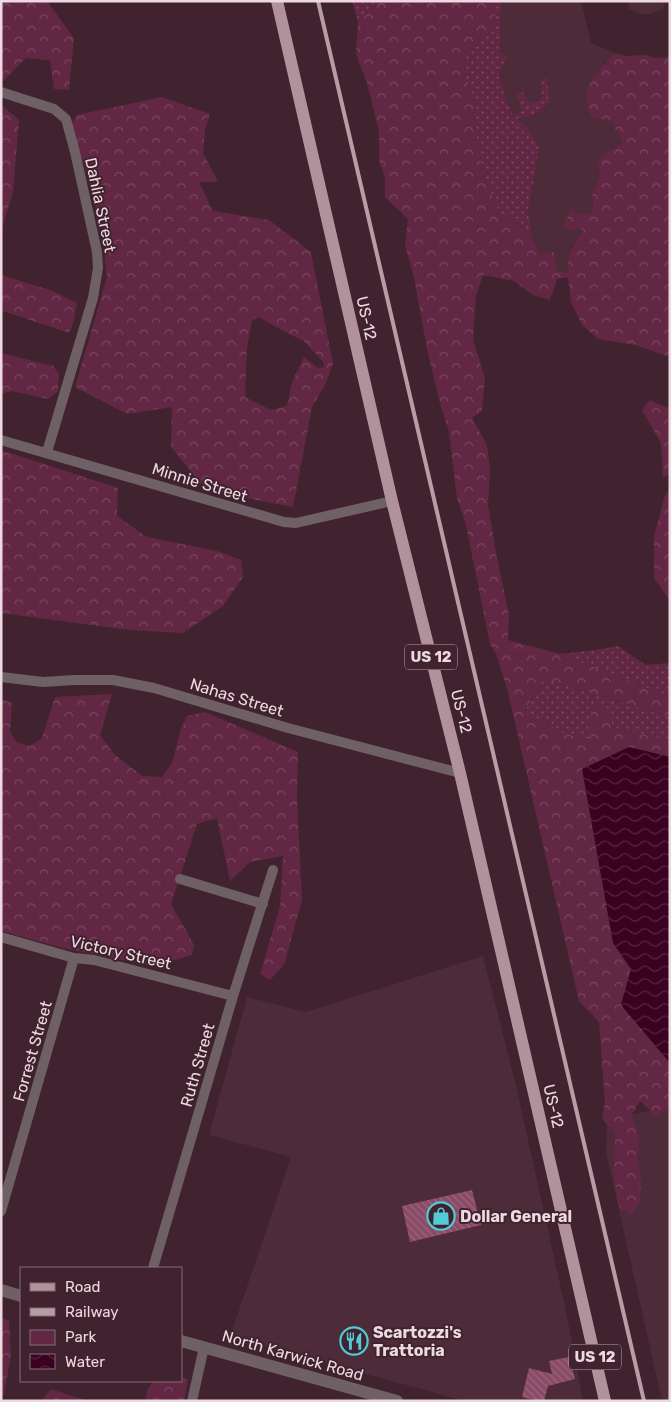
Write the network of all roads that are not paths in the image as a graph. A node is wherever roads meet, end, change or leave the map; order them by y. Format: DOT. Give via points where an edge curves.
graph roads {
  1 [pos="277,1"];
  2 [pos="1,92"];
  3 [pos="1,440"];
  4 [pos="47,452"];
  5 [pos="392,501"];
  6 [pos="1,677"];
  7 [pos="460,773"];
  8 [pos="273,870"];
  9 [pos="180,879"];
  10 [pos="263,904"];
  11 [pos="1,936"];
  12 [pos="74,958"];
  13 [pos="233,996"];
  14 [pos="1,1211"];
  15 [pos="153,1267"];
  16 [pos="1,1290"];
  17 [pos="20,1296"];
  18 [pos="182,1340"];
  19 [pos="204,1347"];
  20 [pos="192,1401"];
  21 [pos="397,1401"];
  22 [pos="605,1401"];
  1 -- 5 [label="main road, US-12 / US 12"];
  2 -- 4 [label="street, Dahlia Street" via="54,109 66,118 97,252 93,298"];
  3 -- 4 [label="street, Minnie Street"];
  4 -- 5 [label="street, Minnie Street" via="284,522 296,523"];
  5 -- 7 [label="main road, US-12 / US 12"];
  6 -- 7 [label="street, Nahas Street" via="43,682 113,680 154,688 288,728"];
  7 -- 22 [label="main road, US-12 / US 12"];
  8 -- 10 [label="street, Ruth Street"];
  9 -- 10 [label="street"];
  10 -- 13 [label="street, Ruth Street"];
  11 -- 12 [label="street, Victory Street"];
  12 -- 13 [label="street, Victory Street" via="94,960"];
  12 -- 14 [label="street, Forrest Street"];
  13 -- 15 [label="street, Ruth Street"];
  16 -- 17 [label="street"];
  18 -- 19 [label="street, North Karwick Road"];
  19 -- 20 [label="street"];
  19 -- 21 [label="street, North Karwick Road"];
}
